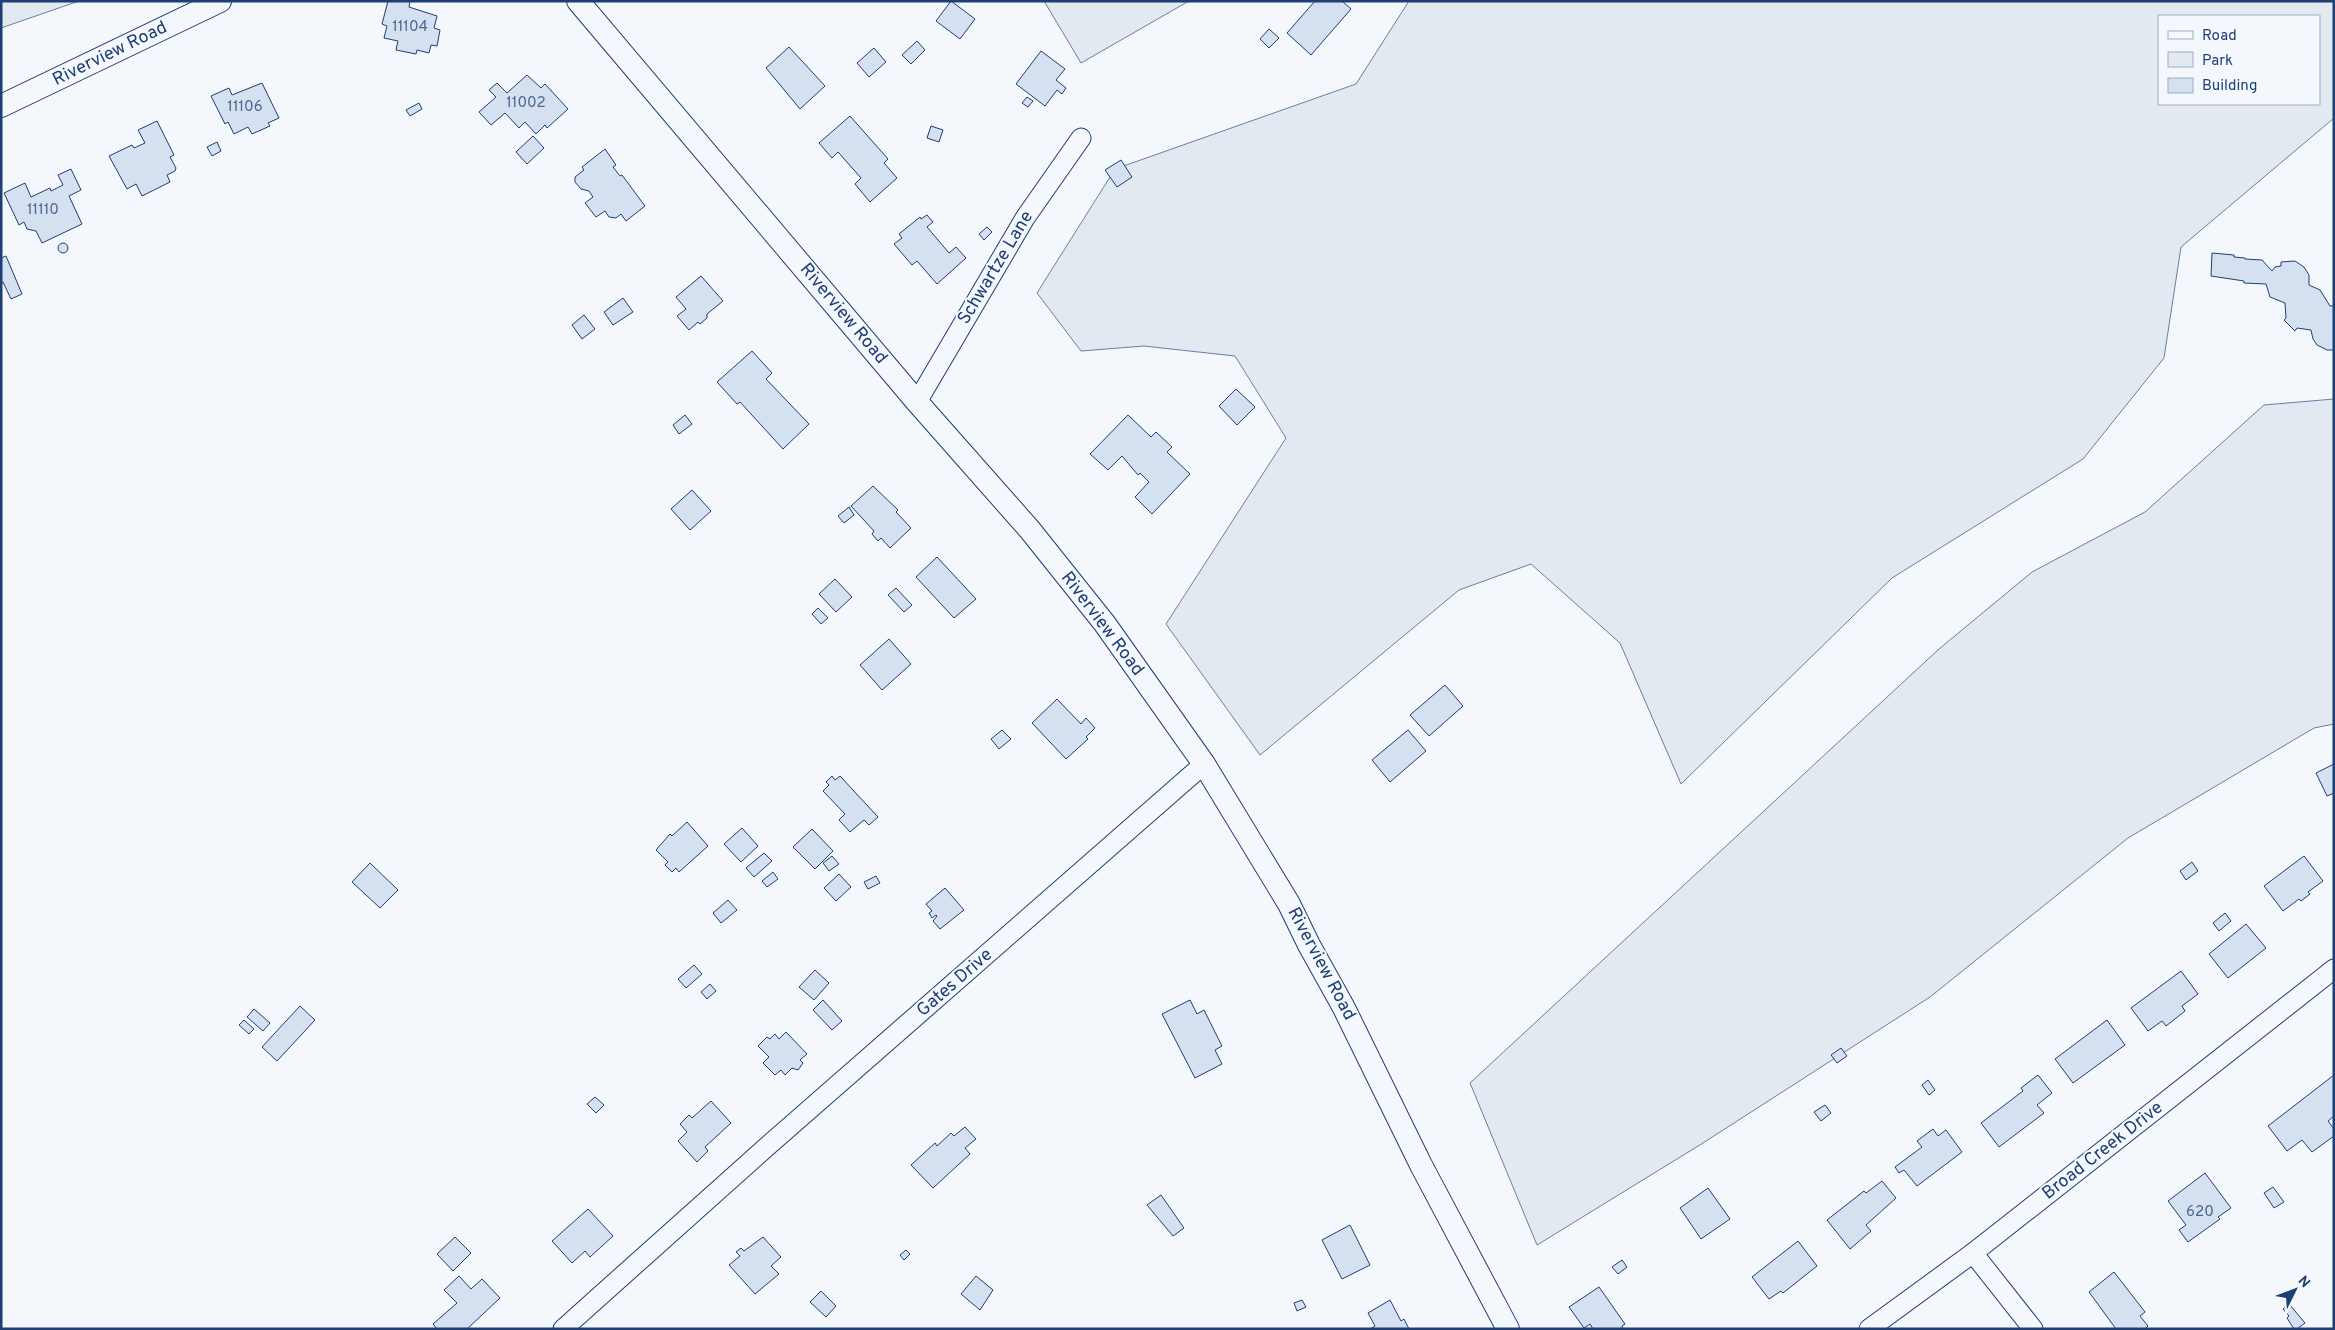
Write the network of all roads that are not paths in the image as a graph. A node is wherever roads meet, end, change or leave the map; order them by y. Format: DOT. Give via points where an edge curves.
graph roads {
  1 [pos="220,1"];
  2 [pos="578,1"];
  3 [pos="1,106"];
  4 [pos="1081,138"];
  5 [pos="917,402"];
  6 [pos="1204,764"];
  7 [pos="2334,969"];
  8 [pos="1973,1253"];
  9 [pos="562,1329"];
  10 [pos="1508,1329"];
  11 [pos="1869,1329"];
  12 [pos="2033,1329"];
  1 -- 3 [label="street, Riverview Road"];
  2 -- 5 [label="street, Riverview Road"];
  4 -- 5 [label="street, Schwartze Lane" via="1025,218"];
  5 -- 6 [label="street, Riverview Road" via="1017,515 1105,624"];
  6 -- 9 [label="street, Gates Drive"];
  6 -- 10 [label="street, Riverview Road" via="1289,904"];
  7 -- 8 [label="street, Broad Creek Drive"];
  8 -- 11 [label="street, Broad Creek Drive"];
  8 -- 12 [label="street"];
}
